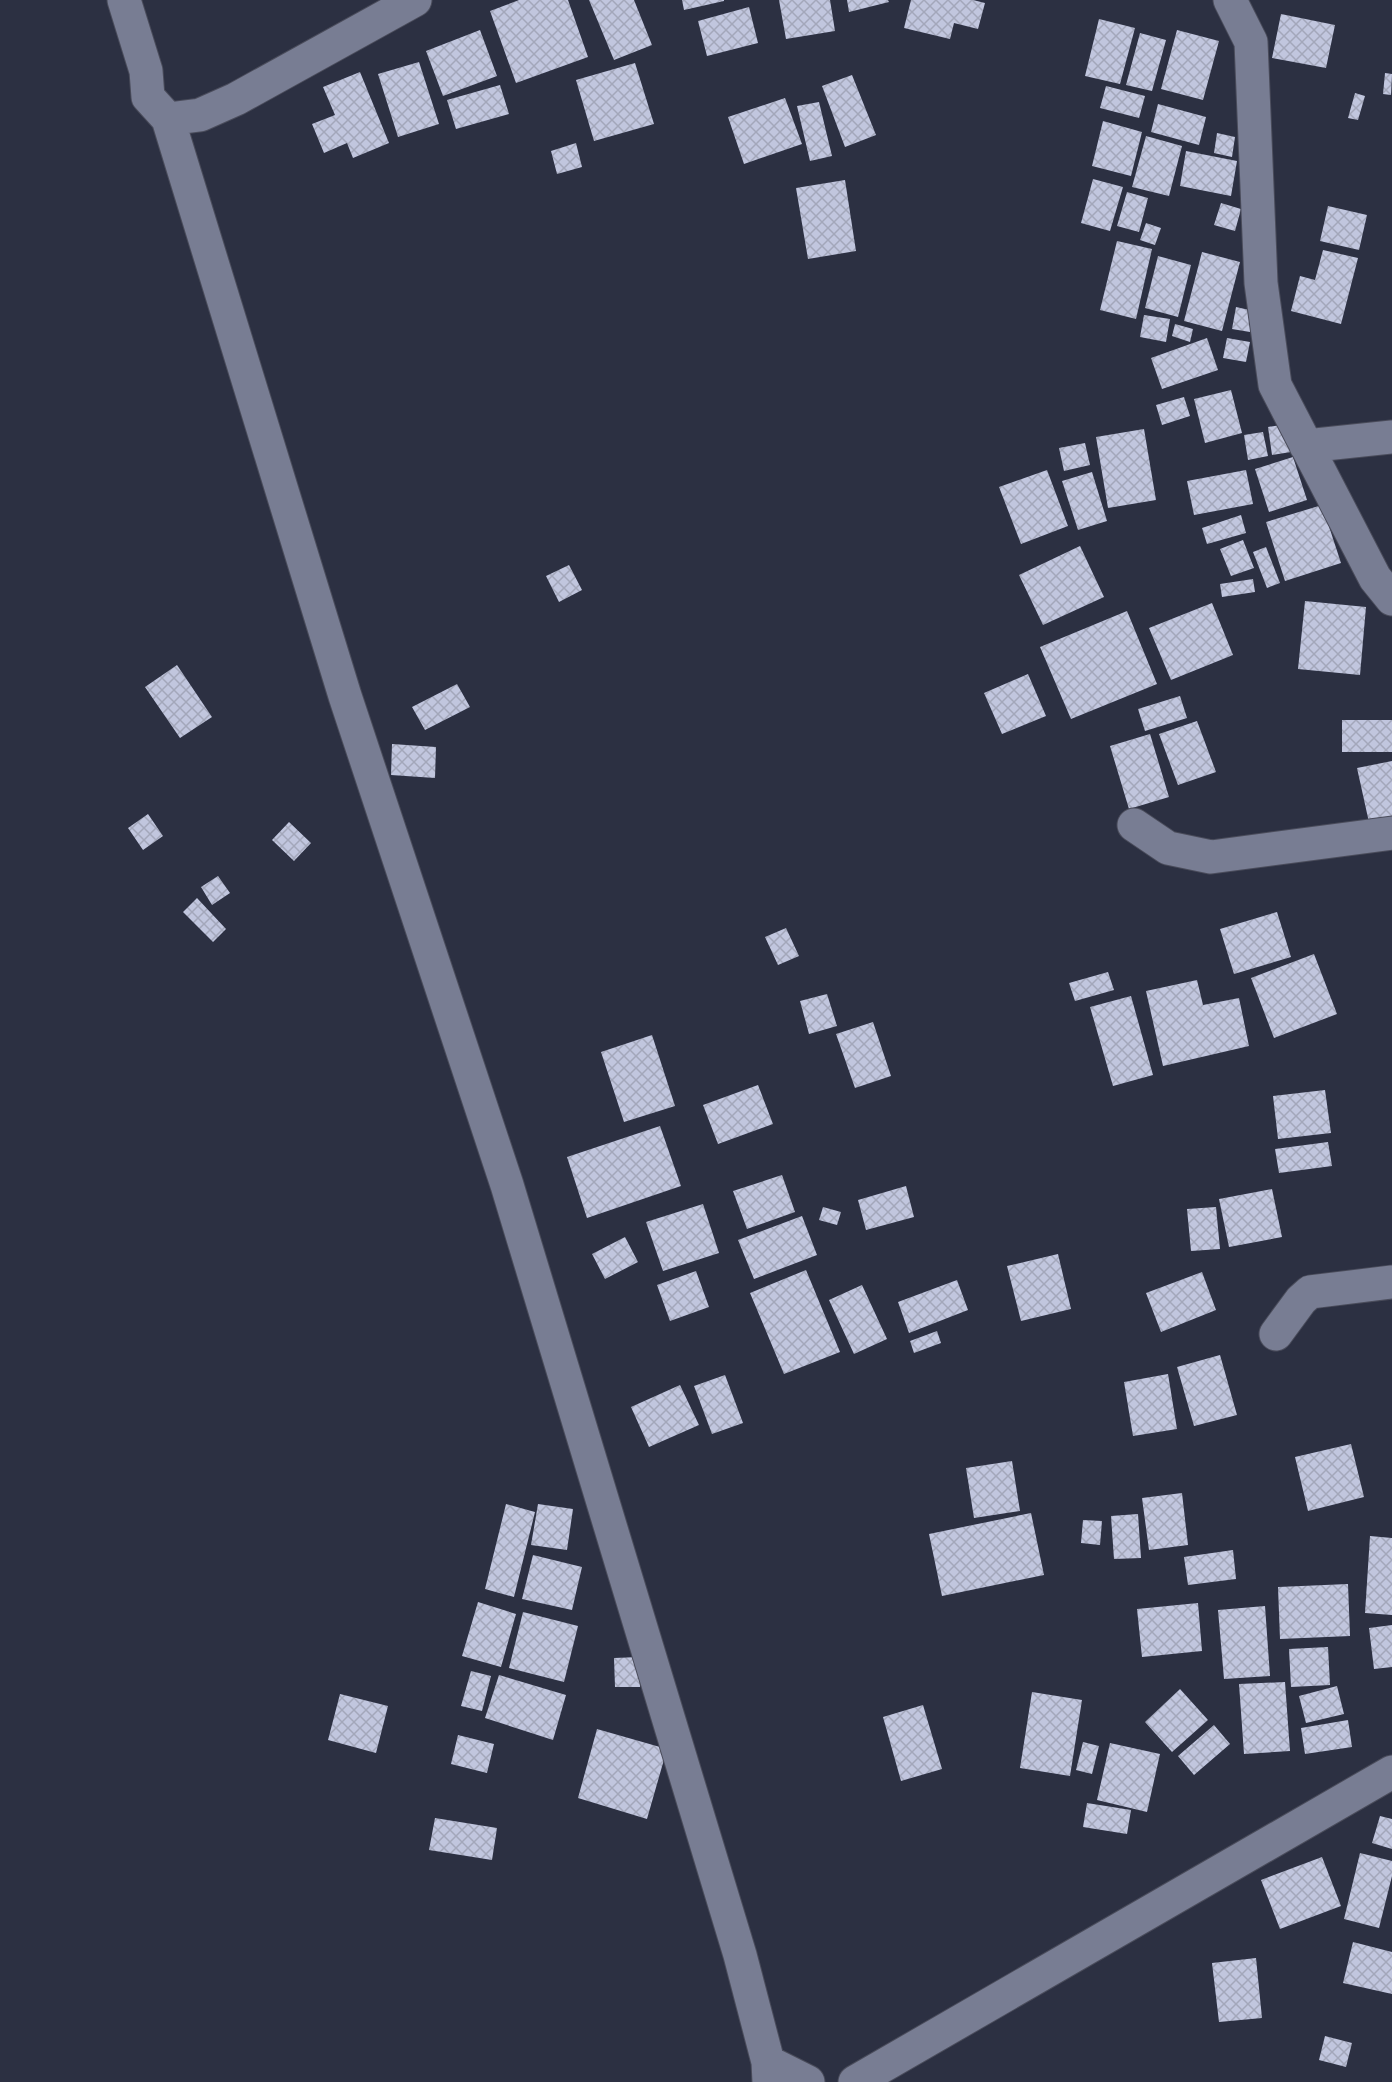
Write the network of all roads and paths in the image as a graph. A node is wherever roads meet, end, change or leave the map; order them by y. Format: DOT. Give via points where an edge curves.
graph roads {
  1 [pos="124,0"];
  2 [pos="415,0"];
  3 [pos="1230,0"];
  4 [pos="168,119"];
  5 [pos="1392,437"];
  6 [pos="1306,447"];
  7 [pos="1392,599"];
  8 [pos="1134,825"];
  9 [pos="1392,833"];
  10 [pos="1392,1282"];
  11 [pos="1276,1334"];
  12 [pos="1392,1773"];
  13 [pos="782,2074"];
  14 [pos="855,2082"];
  1 -- 4 [label="street" via="146,71 148,97"];
  2 -- 4 [label="street" via="236,99 200,115"];
  3 -- 6 [label="street" via="1251,42 1261,283 1275,385"];
  4 -- 13 [label="street" via="345,696 507,1185 734,1933"];
  5 -- 6 [label="street"];
  6 -- 7 [label="street" via="1375,578"];
  8 -- 9 [label="street" via="1168,848 1211,857"];
  10 -- 11 [label="street" via="1310,1292"];
  12 -- 14 [label="street"];
}
